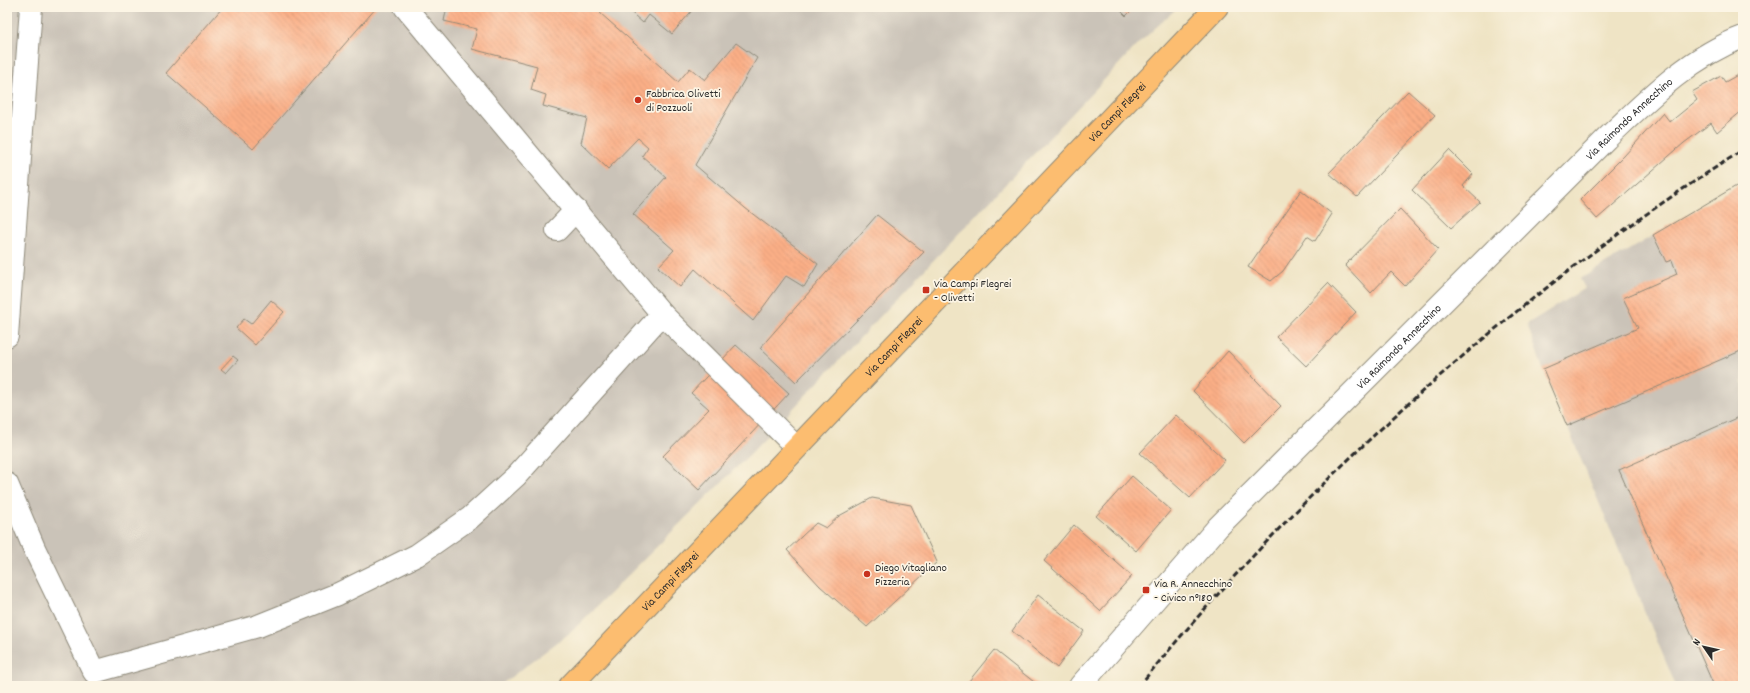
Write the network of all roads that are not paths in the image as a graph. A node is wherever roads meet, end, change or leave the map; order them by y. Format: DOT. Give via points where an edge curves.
graph roads {
  1 [pos="31,7"];
  2 [pos="405,7"];
  3 [pos="1217,7"];
  4 [pos="1743,37"];
  5 [pos="576,210"];
  6 [pos="557,230"];
  7 [pos="662,314"];
  8 [pos="7,336"];
  9 [pos="796,447"];
  10 [pos="7,484"];
  11 [pos="570,686"];
  12 [pos="1080,686"];
  1 -- 8 [label="street"];
  2 -- 5 [label="street"];
  3 -- 9 [label="main road, Via Campi Flegrei"];
  4 -- 12 [label="street, Via Raimondo Annecchino" via="1727,43 1688,66 1606,139 1218,526"];
  5 -- 6 [label="street"];
  5 -- 7 [label="street"];
  7 -- 9 [label="street"];
  7 -- 10 [label="street" via="516,476 470,518 417,555 338,594 258,626 94,672 34,548"];
  9 -- 11 [label="main road, Via Campi Flegrei"];
}
